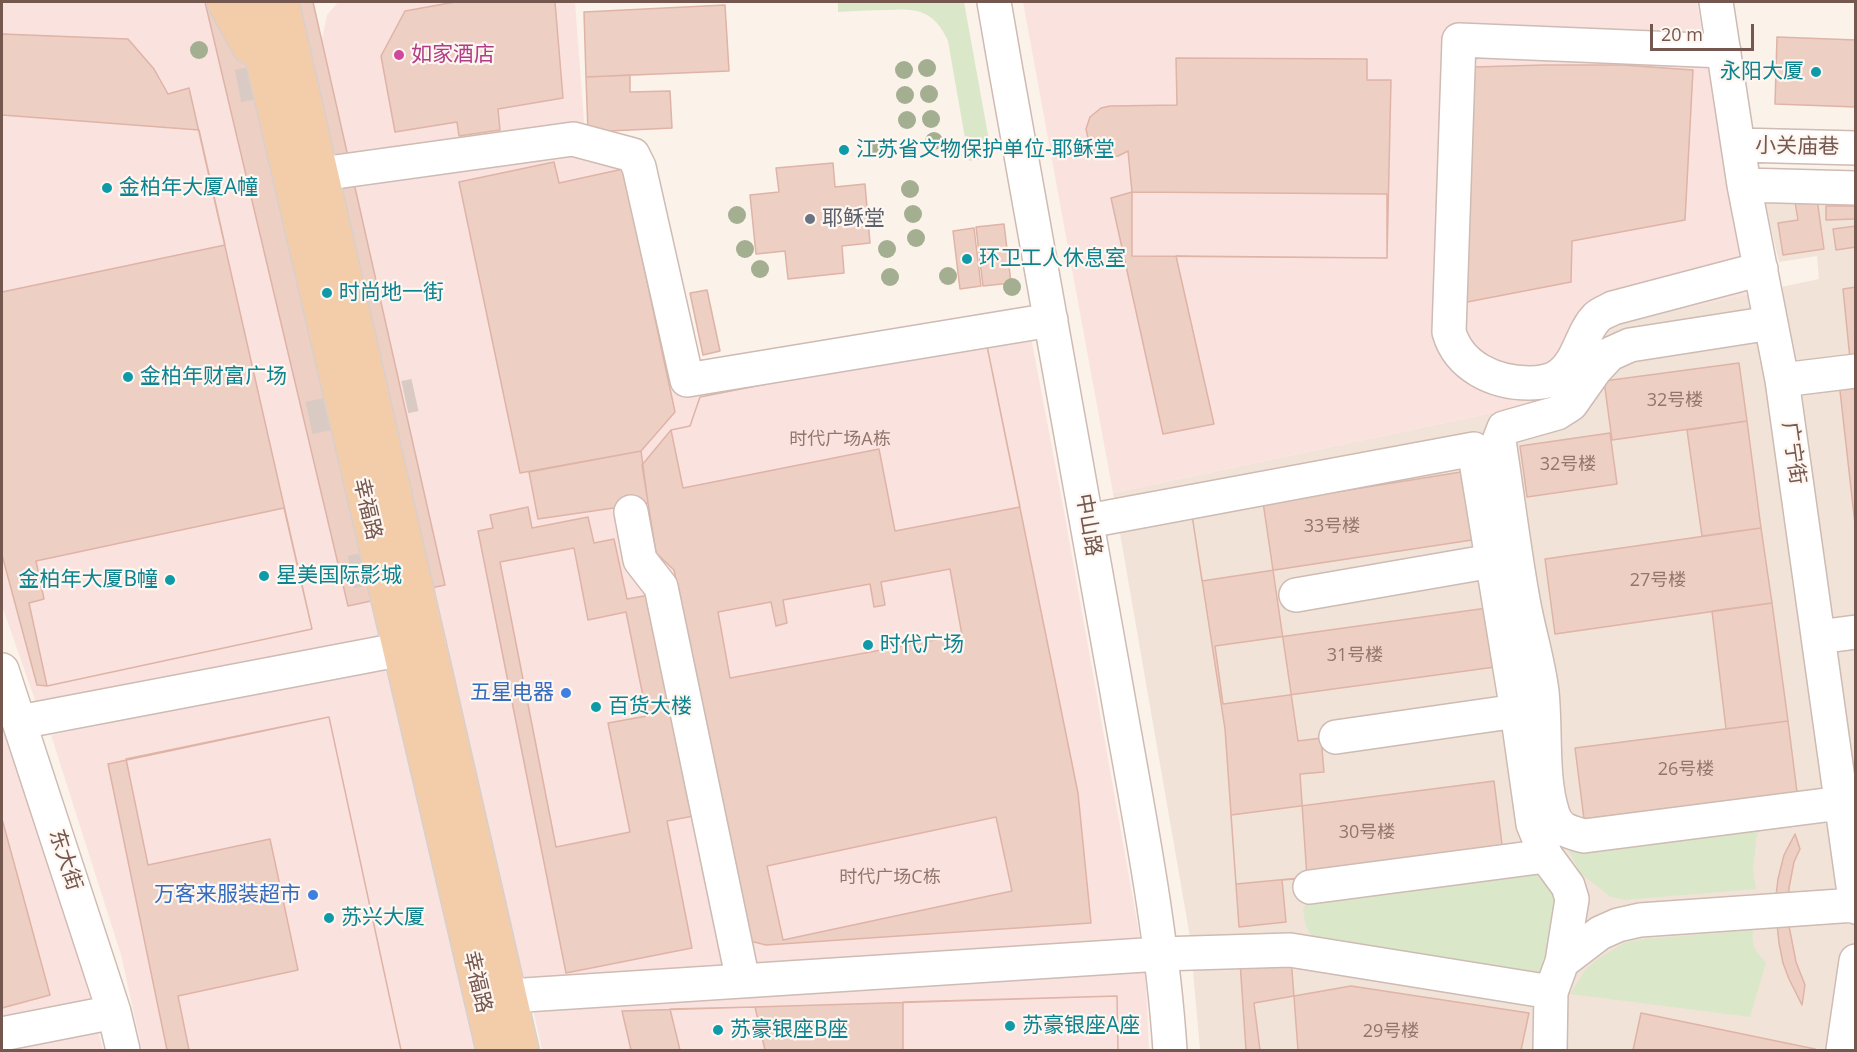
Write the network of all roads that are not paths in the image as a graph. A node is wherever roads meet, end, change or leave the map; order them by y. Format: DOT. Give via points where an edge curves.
graph roads {
  1 [pos="224,2"];
  2 [pos="249,2"];
  3 [pos="282,2"];
  4 [pos="307,2"];
  5 [pos="994,2"];
  6 [pos="1716,2"];
  7 [pos="1724,51"];
  8 [pos="287,96"];
  9 [pos="1739,145"];
  10 [pos="1856,148"];
  11 [pos="321,174"];
  12 [pos="1744,185"];
  13 [pos="1856,188"];
  14 [pos="1761,269"];
  15 [pos="1051,320"];
  16 [pos="1771,323"];
  17 [pos="1856,372"];
  18 [pos="1782,380"];
  19 [pos="631,512"];
  20 [pos="1088,521"];
  21 [pos="1492,561"];
  22 [pos="1296,595"];
  23 [pos="1856,632"];
  24 [pos="1818,637"];
  25 [pos="415,647"];
  26 [pos="2,670"];
  27 [pos="1517,711"];
  28 [pos="20,722"];
  29 [pos="1336,737"];
  30 [pos="1841,803"];
  31 [pos="1546,856"];
  32 [pos="1310,887"];
  33 [pos="1855,906"];
  34 [pos="1160,954"];
  35 [pos="1856,961"];
  36 [pos="1557,977"];
  37 [pos="742,981"];
  38 [pos="509,996"];
  39 [pos="114,1012"];
  40 [pos="2,1034"];
  41 [pos="1848,1037"];
  42 [pos="123,1050"];
  43 [pos="493,1050"];
  44 [pos="522,1050"];
  45 [pos="1170,1050"];
  46 [pos="1550,1050"];
  1 -- 8 [label="main road" via="252,54"];
  2 -- 8 [label="main road, 幸福路"];
  3 -- 8 [label="main road, 幸福路"];
  4 -- 8 [label="main road" via="302,46"];
  5 -- 15 [label="street, 中山路"];
  6 -- 7 [label="street, 广宁街"];
  7 -- 9 [label="street, 广宁街"];
  7 -- 14 [label="street" via="1459,40 1449,332 1452,343 1467,362 1490,376 1519,383 1550,380 1569,367 1598,316 1613,308"];
  8 -- 11 [label="main road, 幸福路"];
  8 -- 25 [label="main road, 幸福路"];
  9 -- 10 [label="street, 小关庙巷"];
  9 -- 12 [label="street, 广宁街"];
  11 -- 15 [label="street" via="573,139 633,155 639,167 687,380"];
  11 -- 25 [label="main road, 幸福路"];
  12 -- 13 [label="street, 小关庙巷"];
  12 -- 14 [label="street, 广宁街"];
  14 -- 16 [label="street, 广宁街"];
  15 -- 20 [label="street, 中山路"];
  16 -- 18 [label="street, 广宁街"];
  16 -- 30 [label="street" via="1630,345 1610,354 1571,404 1557,413 1504,428 1499,441 1522,594 1542,691 1550,802 1560,828 1584,836"];
  17 -- 18 [label="street"];
  18 -- 24 [label="street, 广宁街"];
  19 -- 37 [label="street" via="640,560 662,587"];
  20 -- 21 [label="street" via="1474,449"];
  20 -- 34 [label="street, 中山路"];
  21 -- 22 [label="street"];
  21 -- 27 [label="street"];
  23 -- 24 [label="street"];
  24 -- 30 [label="street, 广宁街"];
  25 -- 28 [label="street"];
  25 -- 38 [label="main road, 幸福路"];
  25 -- 43 [label="main road, 幸福路"];
  26 -- 28 [label="street, 东大街"];
  27 -- 29 [label="street"];
  27 -- 31 [label="street" via="1533,824"];
  28 -- 39 [label="street, 东大街"];
  30 -- 33 [label="street, 广宁街"];
  31 -- 32 [label="street"];
  31 -- 36 [label="street" via="1568,886 1572,899"];
  33 -- 36 [label="street" via="1629,922 1600,933"];
  34 -- 36 [label="street" via="1290,950"];
  34 -- 37 [label="street"];
  34 -- 45 [label="street, 中山路"];
  35 -- 41 [label="street"];
  36 -- 46 [label="street"];
  37 -- 38 [label="street"];
  38 -- 44 [label="main road, 幸福路"];
  39 -- 40 [label="street"];
  39 -- 42 [label="street, 东大街"];
}
